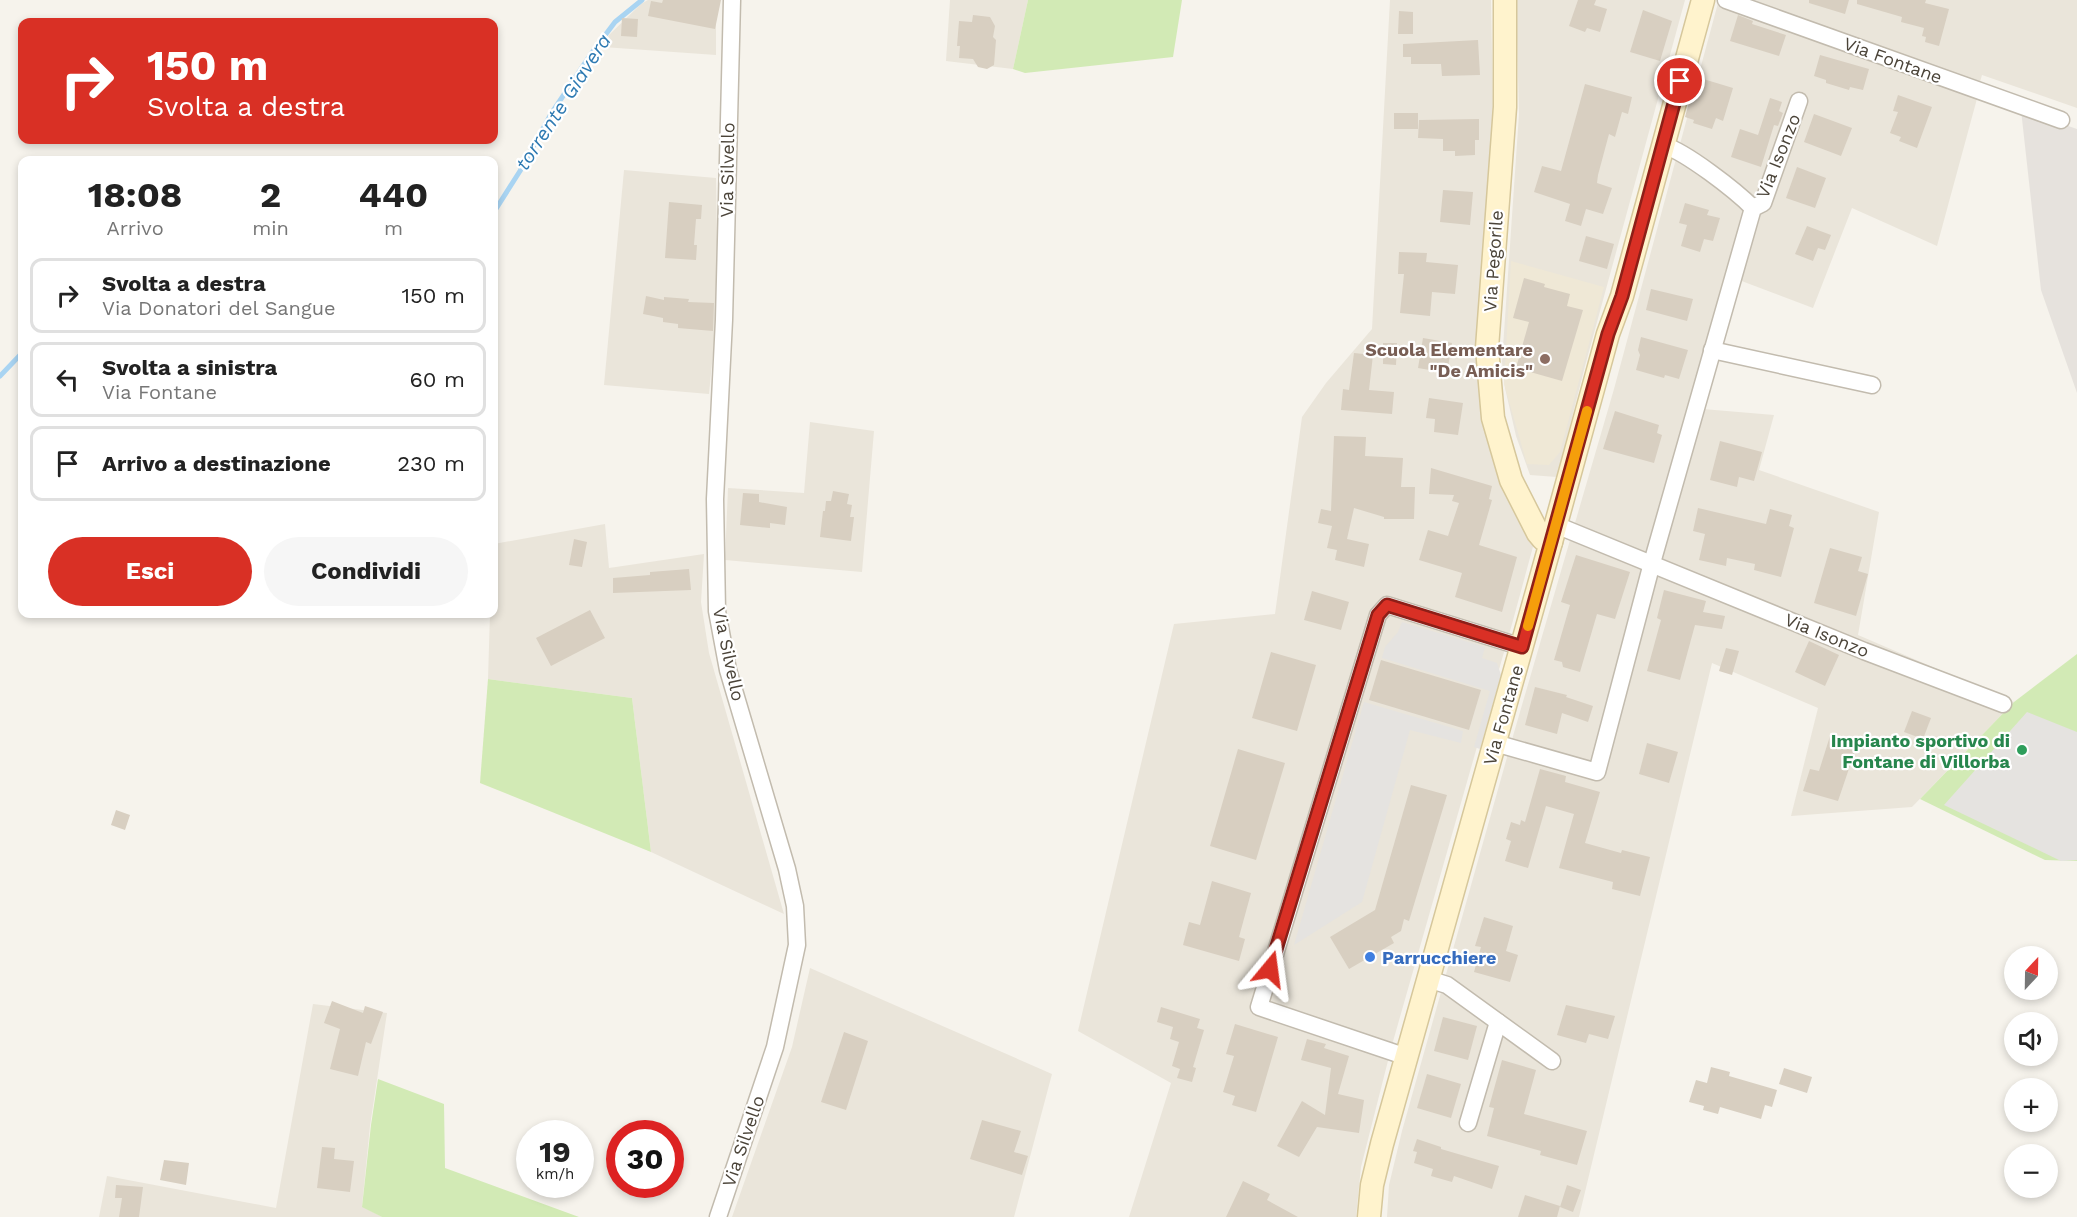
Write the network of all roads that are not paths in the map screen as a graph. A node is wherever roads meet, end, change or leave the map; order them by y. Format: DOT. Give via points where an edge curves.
graph roads {
  1 [pos="732,0"];
  2 [pos="1505,0"];
  3 [pos="1703,0"];
  4 [pos="1726,0"];
  5 [pos="1799,102"];
  6 [pos="2061,120"];
  7 [pos="1663,145"];
  8 [pos="1754,208"];
  9 [pos="1712,350"];
  10 [pos="1872,385"];
  11 [pos="1553,533"];
  12 [pos="1652,563"];
  13 [pos="1522,647"];
  14 [pos="2003,704"];
  15 [pos="1495,743"];
  16 [pos="1428,979"];
  17 [pos="1498,1022"];
  18 [pos="1407,1057"];
  19 [pos="1552,1061"];
  20 [pos="1468,1123"];
  21 [pos="718,1217"];
  22 [pos="1369,1217"];
  1 -- 21 [label="street, Via Silvello" via="715,499 717,611 728,670 787,869 795,906 797,945 775,1047"];
  2 -- 11 [label="street, Via Pegorile" via="1505,107 1487,348 1493,418 1511,480 1538,533 1543,539"];
  3 -- 7 [label="street, Via Fontane"];
  4 -- 6 [label="street, Via Fontane"];
  5 -- 8 [label="street, Via Isonzo" via="1763,203"];
  7 -- 8 [label="street, Via Isonzo" via="1681,153"];
  7 -- 11 [label="street, Via Fontane"];
  8 -- 9 [label="street, Via Isonzo"];
  9 -- 10 [label="street"];
  9 -- 12 [label="street, Via Isonzo"];
  11 -- 12 [label="street, Via Isonzo"];
  11 -- 13 [label="street, Via Fontane"];
  12 -- 14 [label="street, Via Isonzo"];
  12 -- 15 [label="street, Via Isonzo" via="1597,772"];
  13 -- 15 [label="street, Via Fontane"];
  13 -- 18 [label="street" via="1387,605 1378,615 1259,1007"];
  15 -- 16 [label="street, Via Fontane"];
  16 -- 17 [label="street" via="1447,985"];
  16 -- 18 [label="street, Via Fontane"];
  17 -- 19 [label="street"];
  17 -- 20 [label="street"];
  18 -- 22 [label="street, Via Fontane" via="1372,1185"];
}
